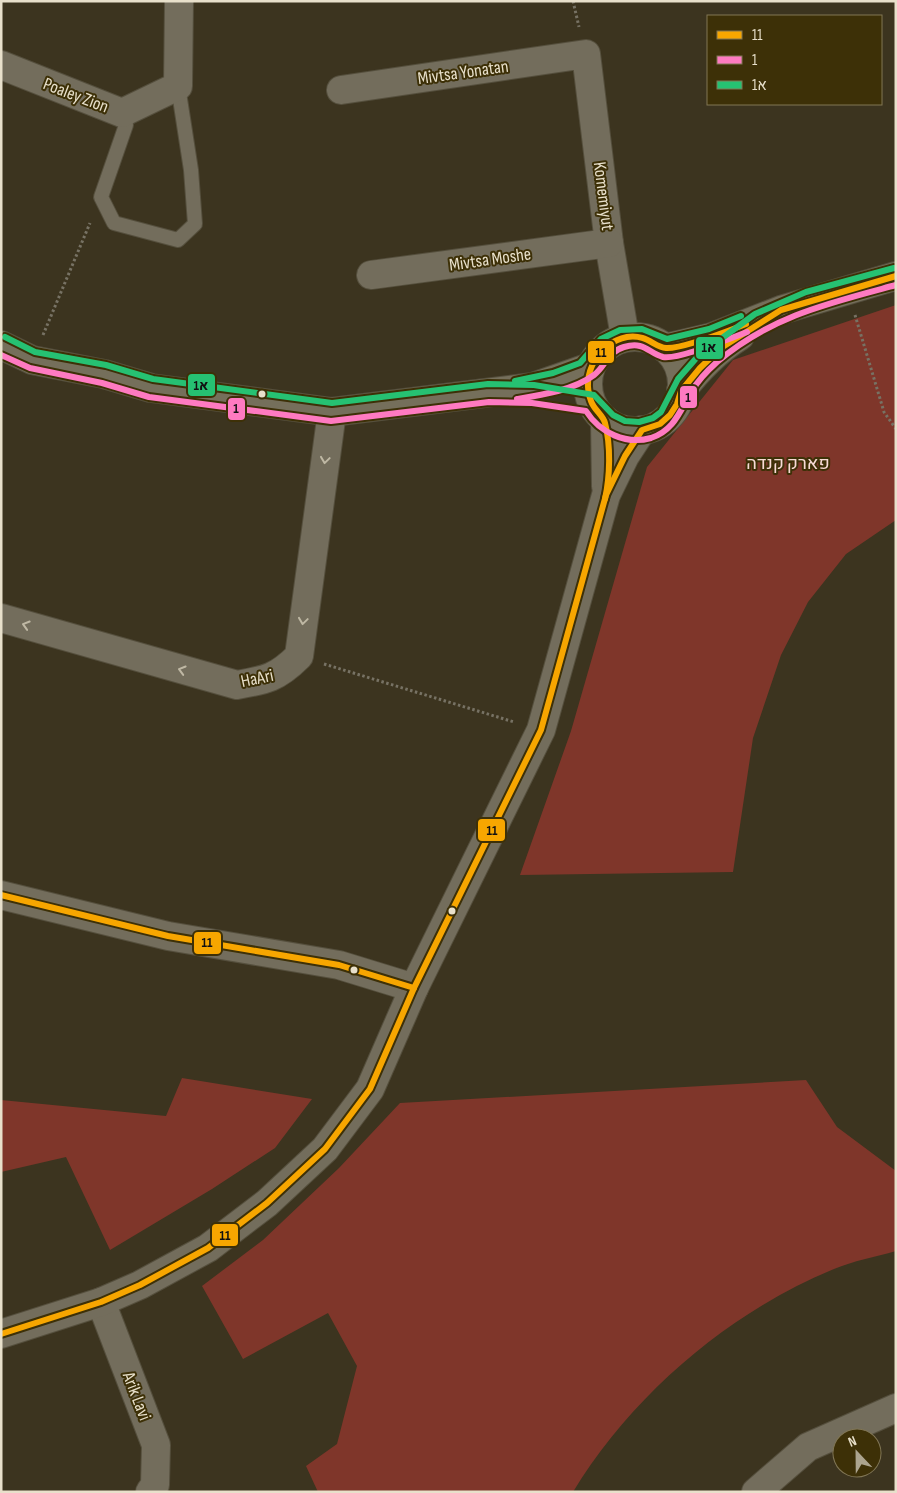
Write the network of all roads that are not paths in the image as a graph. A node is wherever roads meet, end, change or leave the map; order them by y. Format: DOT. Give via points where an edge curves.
graph roads {
  1 [pos="179,1"];
  2 [pos="586,54"];
  3 [pos="1,65"];
  4 [pos="178,86"];
  5 [pos="341,90"];
  6 [pos="122,113"];
  7 [pos="610,244"];
  8 [pos="371,275"];
  9 [pos="896,276"];
  10 [pos="782,310"];
  11 [pos="625,337"];
  12 [pos="1,345"];
  13 [pos="665,348"];
  14 [pos="590,367"];
  15 [pos="681,391"];
  16 [pos="488,394"];
  17 [pos="598,411"];
  18 [pos="332,412"];
  19 [pos="642,430"];
  20 [pos="606,495"];
  21 [pos="1,618"];
  22 [pos="1,895"];
  23 [pos="414,988"];
  24 [pos="100,1302"];
  25 [pos="1,1334"];
  26 [pos="896,1408"];
  27 [pos="150,1492"];
  28 [pos="756,1492"];
  1 -- 4 [label="street"];
  2 -- 5 [label="street, Mivtsa Yonatan"];
  2 -- 7 [label="street, Komemiyut"];
  3 -- 6 [label="street, Poaley Zion"];
  4 -- 6 [label="street, Poaley Zion"];
  4 -- 6 [label="lane" via="191,170 195,224 178,240 114,223 101,197 126,125"];
  7 -- 8 [label="street, Mivtsa Moshe"];
  7 -- 11 [label="street, Komemiyut"];
  9 -- 10 [label="street"];
  10 -- 13 [label="street" via="712,337"];
  10 -- 15 [label="street" via="720,348"];
  11 -- 13 [label="street" via="646,338"];
  11 -- 14 [label="street" via="605,347"];
  12 -- 18 [label="street" via="32,360 104,374 152,388"];
  13 -- 15 [label="street" via="678,366"];
  14 -- 16 [label="street" via="533,388"];
  14 -- 17 [label="street" via="588,388"];
  15 -- 19 [label="street" via="670,415 660,424"];
  16 -- 17 [label="street" via="533,394"];
  16 -- 18 [label="street"];
  17 -- 19 [label="street" via="626,430"];
  17 -- 20 [label="street"];
  18 -- 21 [label="street, HaAri, one-way" via="298,656 282,673 237,685"];
  19 -- 20 [label="street"];
  20 -- 23 [label="street" via="541,730"];
  22 -- 23 [label="street" via="168,936 339,965"];
  23 -- 24 [label="street" via="370,1089 324,1149 267,1203 208,1248 140,1285"];
  24 -- 25 [label="street"];
  24 -- 27 [label="street, Arik Lavi" via="156,1445 155,1485"];
  26 -- 28 [label="street" via="808,1448"];
}
